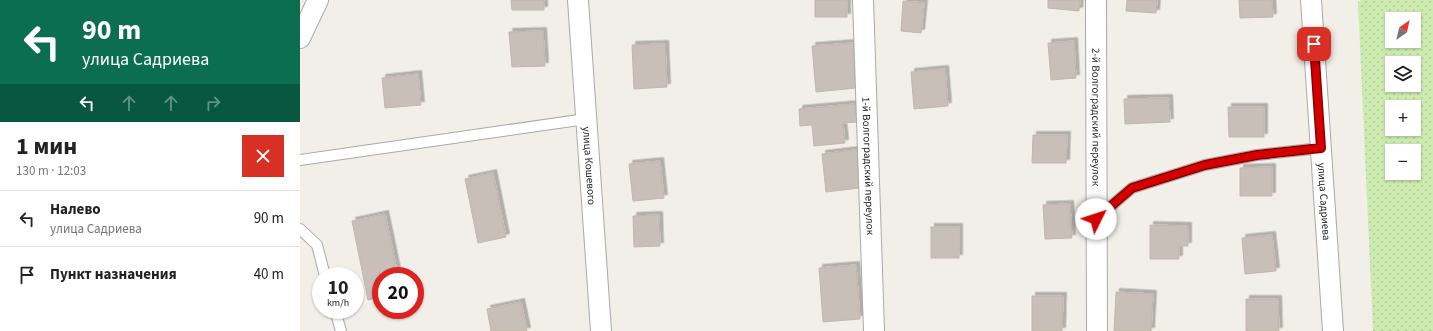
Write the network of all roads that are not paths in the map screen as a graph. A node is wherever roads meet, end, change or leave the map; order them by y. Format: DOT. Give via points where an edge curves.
graph roads {
  1 [pos="318,0"];
  2 [pos="578,0"];
  3 [pos="863,0"];
  4 [pos="1096,0"];
  5 [pos="1311,0"];
  6 [pos="300,38"];
  7 [pos="586,119"];
  8 [pos="1321,148"];
  9 [pos="300,160"];
  10 [pos="1096,219"];
  11 [pos="300,229"];
  12 [pos="323,267"];
  13 [pos="338,319"];
  14 [pos="341,331"];
  15 [pos="602,331"];
  16 [pos="874,331"];
  17 [pos="1097,331"];
  18 [pos="1333,331"];
  1 -- 6 [label="street"];
  2 -- 7 [label="street, улица Кошевого"];
  3 -- 16 [label="street, 1-й Волгоградский переулок"];
  4 -- 10 [label="street, 2-й Волгоградский переулок"];
  5 -- 8 [label="street, улица Садриева"];
  7 -- 9 [label="lane"];
  7 -- 15 [label="street, улица Кошевого"];
  8 -- 10 [label="lane" via="1257,155 1205,165 1132,188"];
  8 -- 18 [label="street, улица Садриева"];
  10 -- 17 [label="street, 2-й Волгоградский переулок"];
  11 -- 12 [label="lane" via="317,246"];
  13 -- 14 [label="lane"];
}
